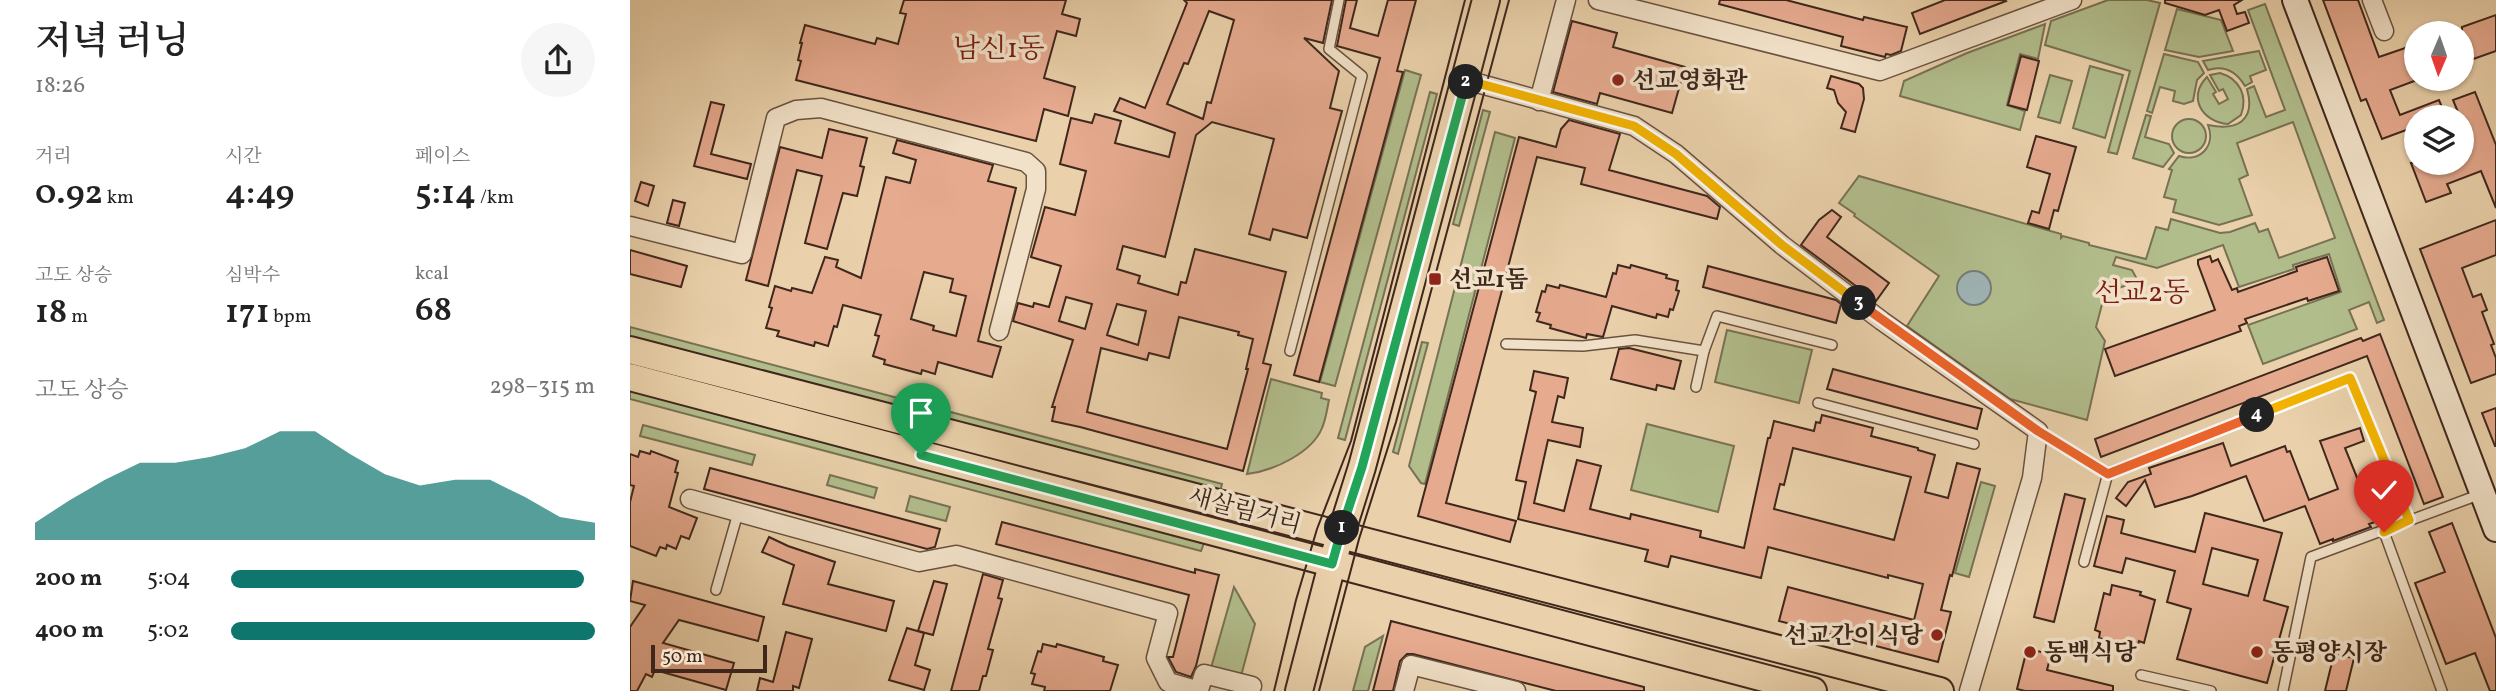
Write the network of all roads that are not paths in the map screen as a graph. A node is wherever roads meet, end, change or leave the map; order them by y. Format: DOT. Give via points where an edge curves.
graph roads {
  1 [pos="1339,0"];
  2 [pos="1486,0"];
  3 [pos="1566,0"];
  4 [pos="1598,0"];
  5 [pos="2071,0"];
  6 [pos="2295,0"];
  7 [pos="2372,0"];
  8 [pos="2037,6"];
  9 [pos="2384,31"];
  10 [pos="1466,80"];
  11 [pos="1539,101"];
  12 [pos="630,226"];
  13 [pos="999,331"];
  14 [pos="1506,344"];
  15 [pos="1832,345"];
  16 [pos="630,350"];
  17 [pos="1290,351"];
  18 [pos="1704,351"];
  19 [pos="630,377"];
  20 [pos="1696,387"];
  21 [pos="1818,403"];
  22 [pos="2038,431"];
  23 [pos="1974,444"];
  24 [pos="2108,474"];
  25 [pos="2482,493"];
  26 [pos="690,499"];
  27 [pos="738,513"];
  28 [pos="2409,520"];
  29 [pos="2496,529"];
  30 [pos="2384,532"];
  31 [pos="1340,535"];
  32 [pos="2084,562"];
  33 [pos="1332,564"];
  34 [pos="716,590"];
  35 [pos="2141,675"];
  36 [pos="1252,687"];
  37 [pos="1199,691"];
  38 [pos="1298,691"];
  39 [pos="1404,691"];
  40 [pos="1516,691"];
  41 [pos="1813,691"];
  42 [pos="1940,691"];
  43 [pos="1969,691"];
  44 [pos="2211,691"];
  45 [pos="2283,691"];
  46 [pos="2442,691"];
  1 -- 17 [label="lane" via="1329,49 1362,76"];
  2 -- 10 [label="main road"];
  3 -- 11 [label="street"];
  4 -- 8 [label="street" via="1880,71"];
  5 -- 8 [label="street"];
  6 -- 25 [label="main road"];
  7 -- 9 [label="street"];
  10 -- 11 [label="street"];
  10 -- 31 [label="main road"];
  11 -- 22 [label="street" via="1634,126 1666,147 1782,245"];
  12 -- 13 [label="street" via="742,254 776,118 796,110 821,108 1026,163 1036,171 1036,189"];
  14 -- 18 [label="lane" via="1583,346 1635,340"];
  15 -- 18 [label="lane" via="1717,316"];
  16 -- 31 [label="main road, 새살림거리"];
  18 -- 20 [label="lane"];
  19 -- 33 [label="main road, 새살림거리"];
  21 -- 23 [label="lane"];
  22 -- 24 [label="lane"];
  22 -- 43 [label="street" via="2032,478"];
  24 -- 28 [label="lane" via="2350,378"];
  24 -- 32 [label="lane"];
  25 -- 28 [label="lane"];
  25 -- 29 [label="main road"];
  26 -- 27 [label="street"];
  27 -- 34 [label="lane"];
  27 -- 37 [label="street" via="919,562 956,555 1168,613 1156,658 1168,682"];
  28 -- 30 [label="lane"];
  30 -- 45 [label="lane" via="2311,557"];
  30 -- 46 [label="lane"];
  31 -- 33 [label="main road"];
  31 -- 42 [label="main road, 새살림거리"];
  33 -- 38 [label="main road"];
  33 -- 41 [label="main road, 새살림거리"];
  35 -- 44 [label="lane"];
  36 -- 37 [label="street" via="1203,674"];
  39 -- 40 [label="street" via="1411,664"];
}
